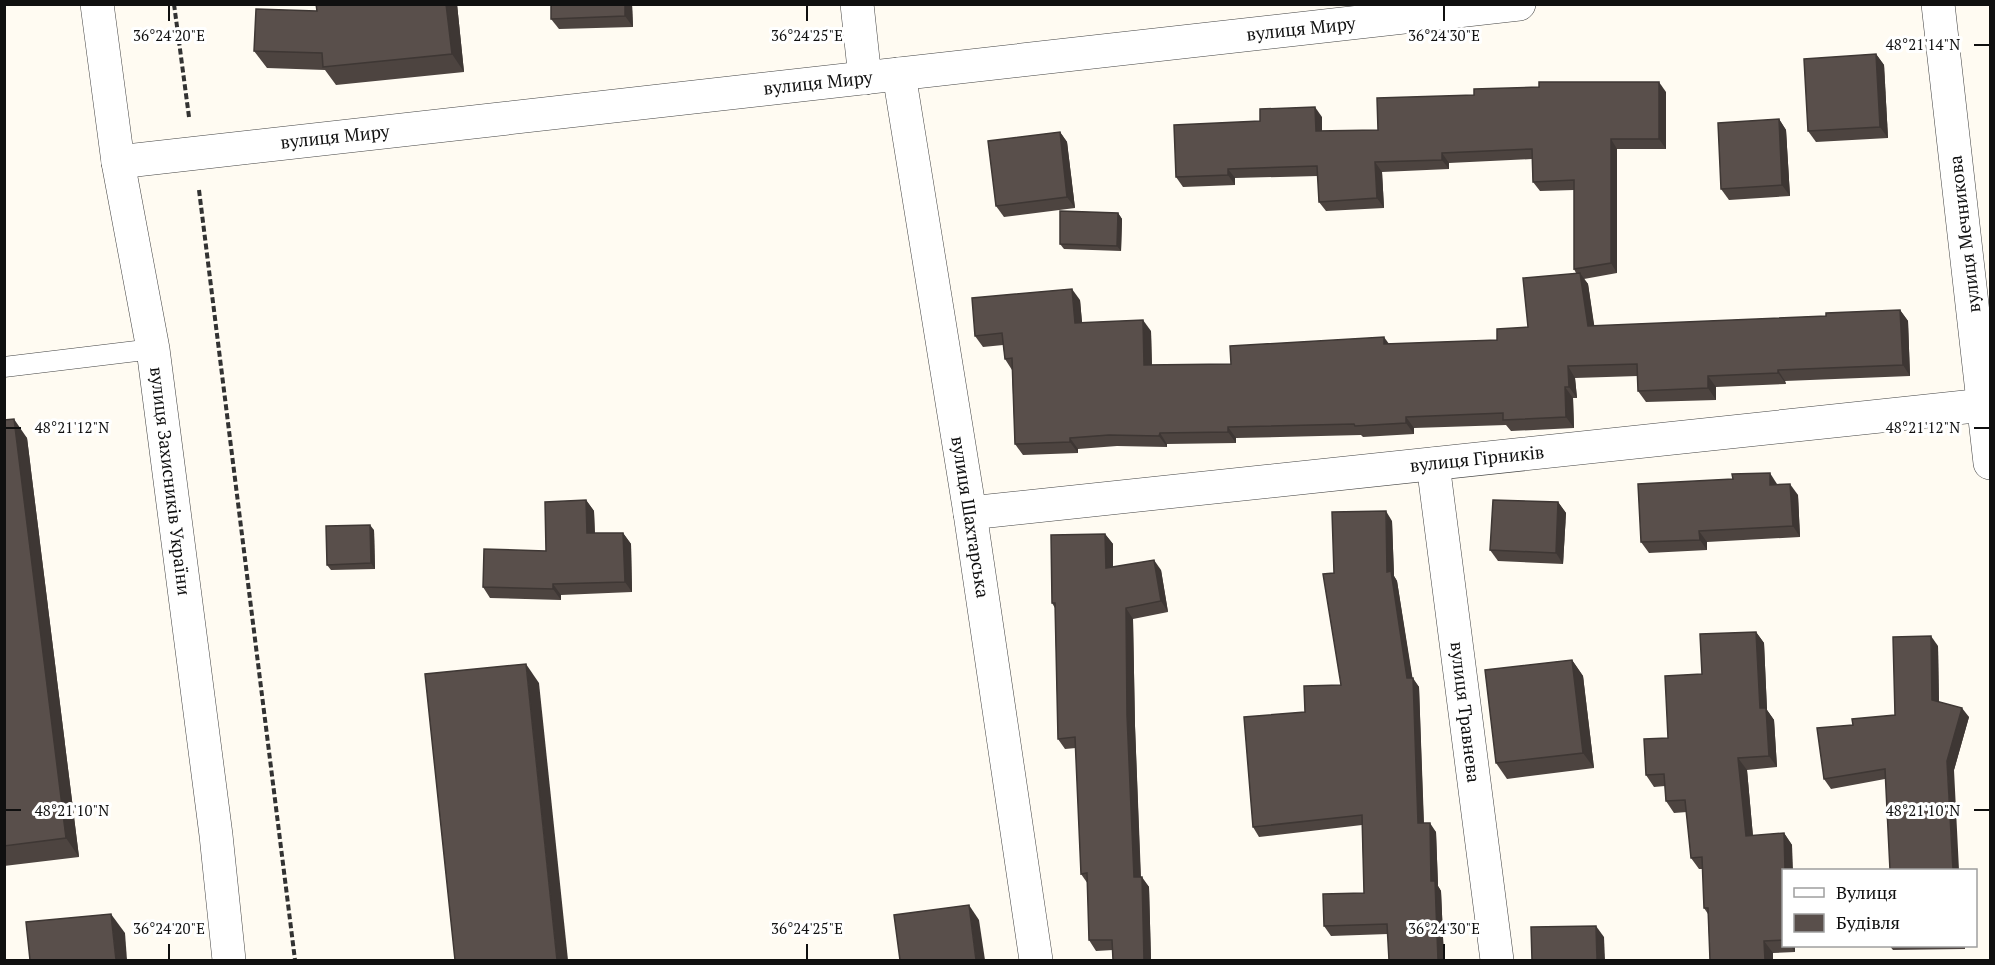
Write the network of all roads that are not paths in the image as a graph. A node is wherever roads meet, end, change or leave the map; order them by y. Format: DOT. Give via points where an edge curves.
graph roads {
  1 [pos="97,4"];
  2 [pos="857,4"];
  3 [pos="1519,4"];
  4 [pos="1938,4"];
  5 [pos="1382,12"];
  6 [pos="899,74"];
  7 [pos="865,78"];
  8 [pos="118,162"];
  9 [pos="153,349"];
  10 [pos="4,367"];
  11 [pos="1984,405"];
  12 [pos="1990,463"];
  13 [pos="1433,464"];
  14 [pos="970,513"];
  15 [pos="229,960"];
  16 [pos="1036,960"];
  17 [pos="1497,960"];
  1 -- 8 [label="street, вулиця Захисників України"];
  2 -- 7 [label="street"];
  3 -- 5 [label="street, вулиця Миру"];
  4 -- 11 [label="street, вулиця Мечникова"];
  5 -- 6 [label="street, вулиця Миру"];
  6 -- 7 [label="street, вулиця Миру"];
  6 -- 14 [label="street, вулиця Шахтарська"];
  7 -- 8 [label="street, вулиця Миру"];
  8 -- 9 [label="street, вулиця Захисників України"];
  9 -- 10 [label="lane"];
  9 -- 15 [label="street, вулиця Захисників України"];
  11 -- 12 [label="street, вулиця Мечникова"];
  11 -- 13 [label="street, вулиця Гірників"];
  13 -- 14 [label="street, вулиця Гірників"];
  13 -- 17 [label="street, вулиця Травнева"];
  14 -- 16 [label="street, вулиця Шахтарська"];
}
